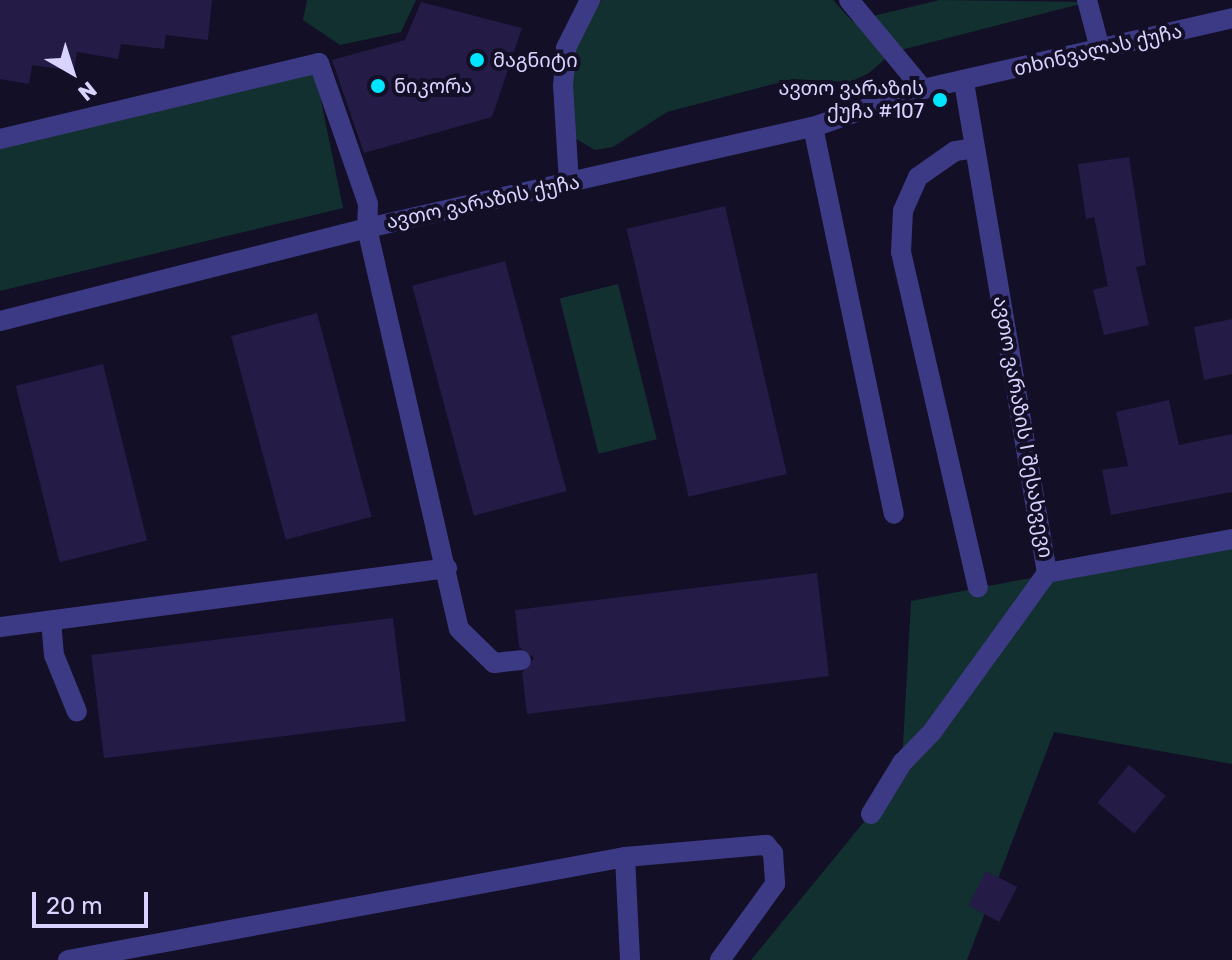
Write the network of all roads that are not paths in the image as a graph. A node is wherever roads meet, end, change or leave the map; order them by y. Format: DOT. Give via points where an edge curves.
graph roads {
  1 [pos="590,0"];
  2 [pos="849,0"];
  3 [pos="1087,0"];
  4 [pos="1232,18"];
  5 [pos="1100,49"];
  6 [pos="964,81"];
  7 [pos="923,89"];
  8 [pos="813,127"];
  9 [pos="0,139"];
  10 [pos="975,148"];
  11 [pos="569,183"];
  12 [pos="367,228"];
  13 [pos="0,321"];
  14 [pos="894,514"];
  15 [pos="1232,539"];
  16 [pos="447,568"];
  17 [pos="1047,573"];
  18 [pos="978,587"];
  19 [pos="51,621"];
  20 [pos="0,627"];
  21 [pos="521,660"];
  22 [pos="77,712"];
  23 [pos="871,814"];
  24 [pos="625,857"];
  25 [pos="68,960"];
  26 [pos="630,960"];
  27 [pos="720,960"];
  1 -- 11 [label="street" via="566,48"];
  2 -- 7 [label="street"];
  3 -- 5 [label="street"];
  4 -- 5 [label="street, თხინვალას ქუჩა"];
  5 -- 6 [label="street, თხინვალას ქუჩა"];
  6 -- 7 [label="street, ავთო ვარაზის ქუჩა"];
  6 -- 10 [label="street, ავთო ვარაზის I შესახვევი"];
  7 -- 8 [label="street, ავთო ვარაზის ქუჩა"];
  8 -- 11 [label="street, ავთო ვარაზის ქუჩა"];
  8 -- 14 [label="street"];
  9 -- 12 [label="street" via="319,63 368,204"];
  10 -- 17 [label="street, ავთო ვარაზის I შესახვევი"];
  10 -- 18 [label="street" via="955,151 918,177 903,211 901,252"];
  11 -- 12 [label="street, ავთო ვარაზის ქუჩა"];
  12 -- 13 [label="street, ავთო ვარაზის ქუჩა"];
  12 -- 16 [label="street"];
  15 -- 17 [label="street"];
  16 -- 19 [label="street"];
  16 -- 21 [label="street" via="459,629 494,663"];
  17 -- 23 [label="street, ავთო ვარაზის I შესახვევი" via="932,732 902,763"];
  19 -- 20 [label="street"];
  19 -- 22 [label="street" via="54,655"];
  24 -- 25 [label="street"];
  24 -- 26 [label="street"];
  24 -- 27 [label="street" via="766,845 775,884"];
}
